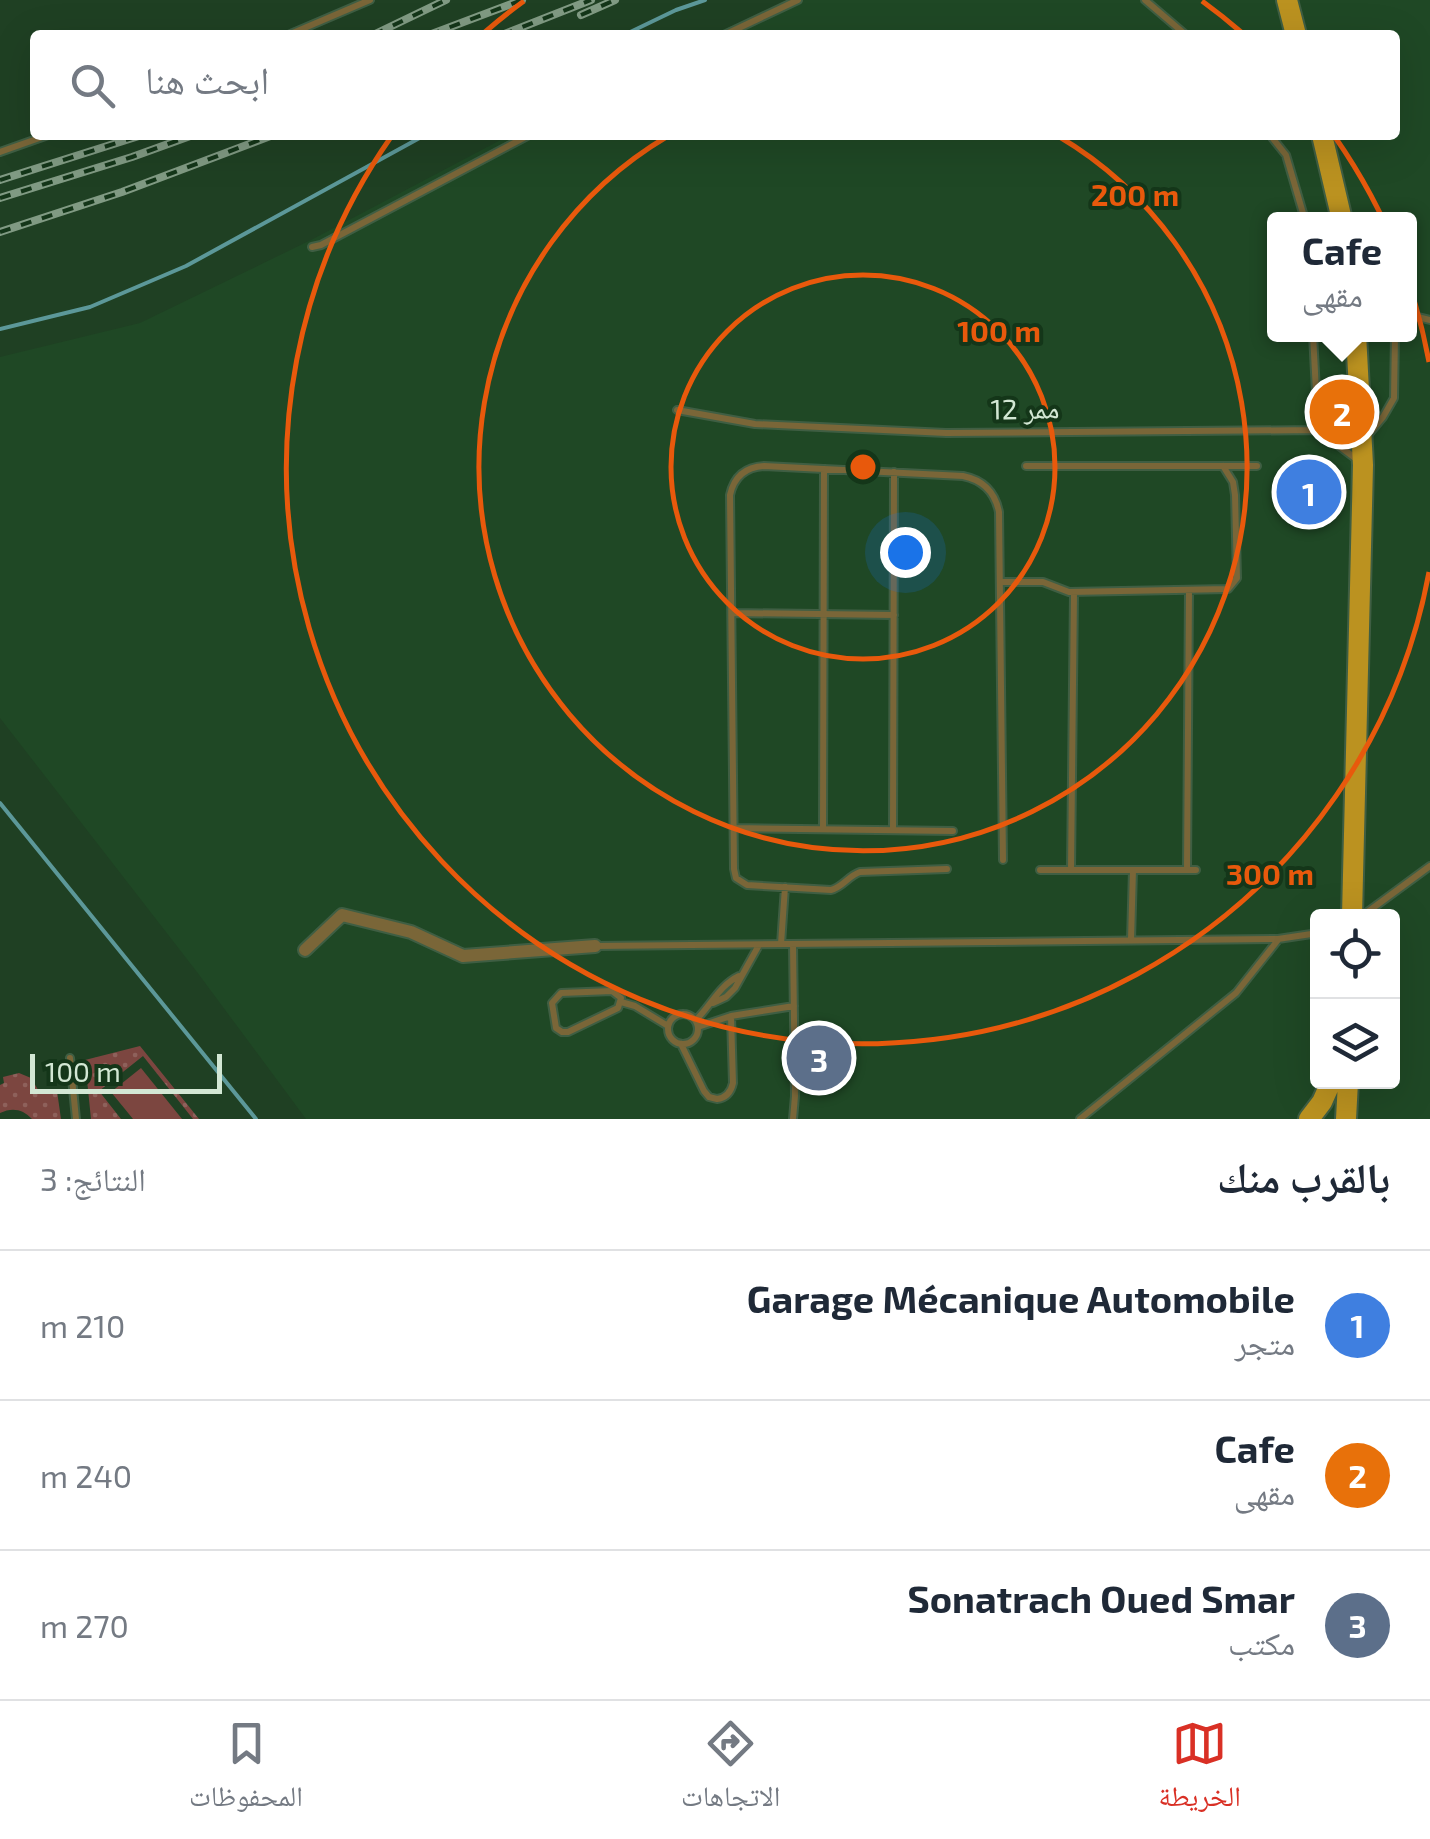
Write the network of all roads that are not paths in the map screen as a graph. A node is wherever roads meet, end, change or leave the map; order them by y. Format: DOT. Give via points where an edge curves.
graph roads {
  1 [pos="370,0"];
  2 [pos="798,0"];
  3 [pos="1144,0"];
  4 [pos="1288,0"];
  5 [pos="300,30"];
  6 [pos="735,30"];
  7 [pos="1180,30"];
  8 [pos="1295,30"];
  9 [pos="34,140"];
  10 [pos="520,140"];
  11 [pos="1274,140"];
  12 [pos="1323,140"];
  13 [pos="0,152"];
  14 [pos="1303,212"];
  15 [pos="1340,212"];
  16 [pos="312,247"];
  17 [pos="1313,342"];
  18 [pos="1357,342"];
  19 [pos="1395,342"];
  20 [pos="677,410"];
  21 [pos="1318,430"];
  22 [pos="1363,440"];
  23 [pos="1363,465"];
  24 [pos="1026,466"];
  25 [pos="1223,466"];
  26 [pos="1257,466"];
  27 [pos="824,469"];
  28 [pos="894,472"];
  29 [pos="1000,582"];
  30 [pos="1189,590"];
  31 [pos="1074,592"];
  32 [pos="732,613"];
  33 [pos="824,614"];
  34 [pos="894,615"];
  35 [pos="734,828"];
  36 [pos="823,829"];
  37 [pos="894,830"];
  38 [pos="953,831"];
  39 [pos="1003,860"];
  40 [pos="1430,866"];
  41 [pos="948,869"];
  42 [pos="1040,870"];
  43 [pos="1071,870"];
  44 [pos="1133,870"];
  45 [pos="785,887"];
  46 [pos="1352,909"];
  47 [pos="1372,909"];
  48 [pos="1310,934"];
  49 [pos="1278,939"];
  50 [pos="1131,940"];
  51 [pos="760,944"];
  52 [pos="781,944"];
  53 [pos="793,944"];
  54 [pos="595,946"];
  55 [pos="305,950"];
  56 [pos="621,1002"];
  57 [pos="794,1006"];
  58 [pos="731,1016"];
  59 [pos="697,1024"];
  60 [pos="668,1026"];
  61 [pos="681,1044"];
  62 [pos="70,1058"];
  63 [pos="1328,1089"];
  64 [pos="1348,1089"];
  65 [pos="76,1119"];
  66 [pos="793,1119"];
  67 [pos="1080,1119"];
  68 [pos="1310,1119"];
  69 [pos="1346,1119"];
  1 -- 5 [label="lane"];
  2 -- 6 [label="lane"];
  3 -- 7 [label="lane"];
  4 -- 8 [label="main road"];
  9 -- 13 [label="lane"];
  10 -- 16 [label="lane"];
  11 -- 14 [label="lane" via="1286,155"];
  12 -- 15 [label="main road"];
  17 -- 21 [label="lane"];
  18 -- 22 [label="main road"];
  19 -- 22 [label="lane" via="1394,398"];
  20 -- 21 [label="lane, ممر 12" via="755,424 946,432"];
  21 -- 23 [label="lane"];
  22 -- 23 [label="main road"];
  23 -- 46 [label="main road"];
  24 -- 25 [label="lane"];
  25 -- 26 [label="lane"];
  25 -- 30 [label="lane" via="1235,491 1238,578 1228,589"];
  27 -- 28 [label="lane"];
  27 -- 32 [label="lane" via="757,466 734,482"];
  27 -- 33 [label="lane"];
  28 -- 29 [label="lane" via="963,476 985,485 999,512"];
  28 -- 34 [label="lane"];
  29 -- 31 [label="lane" via="1043,582"];
  29 -- 39 [label="lane"];
  30 -- 31 [label="lane"];
  30 -- 44 [label="lane" via="1191,870"];
  31 -- 43 [label="lane"];
  32 -- 33 [label="lane"];
  32 -- 35 [label="lane"];
  33 -- 34 [label="lane"];
  33 -- 36 [label="lane"];
  34 -- 37 [label="lane"];
  35 -- 36 [label="lane"];
  35 -- 45 [label="lane" via="739,881"];
  36 -- 37 [label="lane"];
  37 -- 38 [label="lane"];
  40 -- 47 [label="lane"];
  41 -- 45 [label="lane" via="860,872 830,890"];
  42 -- 43 [label="lane"];
  43 -- 44 [label="lane"];
  44 -- 50 [label="lane"];
  45 -- 52 [label="lane"];
  48 -- 49 [label="lane"];
  49 -- 50 [label="lane"];
  49 -- 67 [label="lane" via="1236,994"];
  50 -- 53 [label="lane"];
  51 -- 52 [label="lane"];
  51 -- 54 [label="lane"];
  51 -- 59 [label="lane"];
  52 -- 53 [label="lane"];
  53 -- 57 [label="lane"];
  54 -- 55 [label="street" via="463,956 411,932 342,915"];
  56 -- 56 [label="lane" via="612,990 561,993 552,1003 554,1023 568,1032"];
  56 -- 60 [label="lane"];
  57 -- 58 [label="lane"];
  57 -- 66 [label="lane"];
  58 -- 59 [label="lane"];
  58 -- 61 [label="lane" via="733,1084 725,1097 706,1094"];
  59 -- 60 [label="lane" via="681,1015"];
  59 -- 61 [label="lane" via="696,1034"];
  60 -- 61 [label="lane" via="671,1039"];
  62 -- 65 [label="lane"];
  63 -- 68 [label="main road"];
  64 -- 69 [label="main road"];
}
